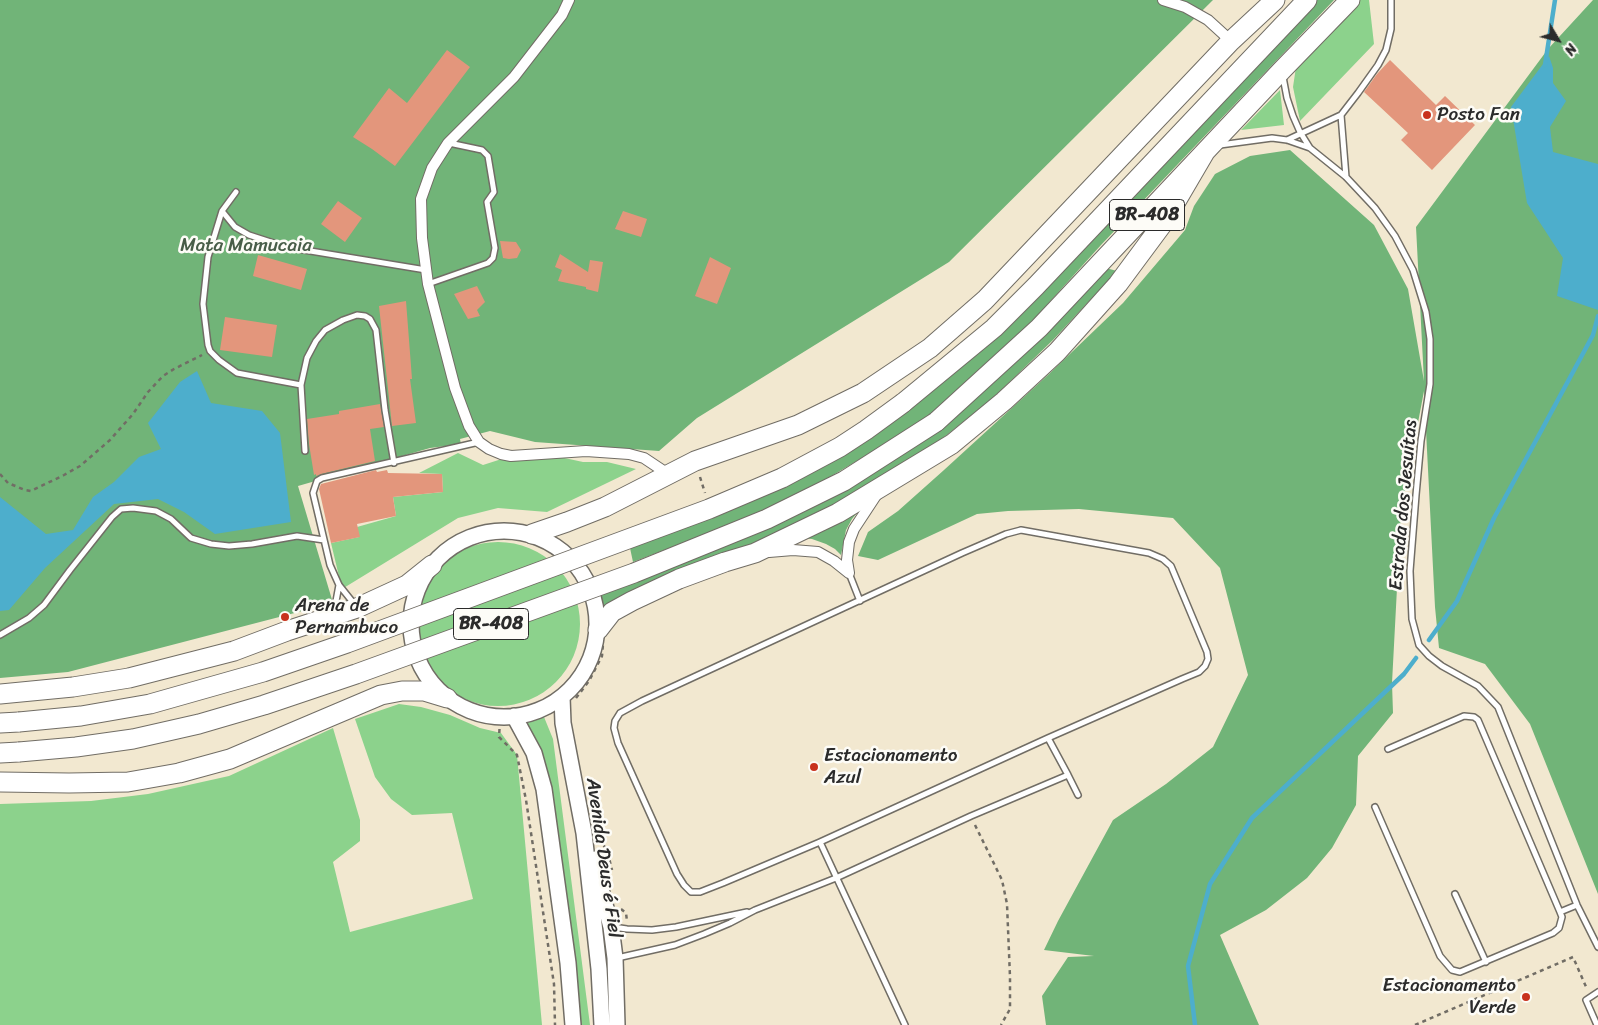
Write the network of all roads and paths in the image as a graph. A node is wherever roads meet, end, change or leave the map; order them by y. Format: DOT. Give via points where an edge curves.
graph roads {
  1 [pos="569,0"];
  2 [pos="1163,0"];
  3 [pos="1275,0"];
  4 [pos="1308,0"];
  5 [pos="1350,0"];
  6 [pos="1391,0"];
  7 [pos="1231,41"];
  8 [pos="1282,70"];
  9 [pos="1341,115"];
  10 [pos="1300,132"];
  11 [pos="1287,140"];
  12 [pos="448,143"];
  13 [pos="1310,148"];
  14 [pos="1208,150"];
  15 [pos="1346,177"];
  16 [pos="236,192"];
  17 [pos="222,211"];
  18 [pos="426,270"];
  19 [pos="428,284"];
  20 [pos="210,351"];
  21 [pos="300,385"];
  22 [pos="479,442"];
  23 [pos="305,451"];
  24 [pos="695,460"];
  25 [pos="394,463"];
  26 [pos="0,474"];
  27 [pos="668,474"];
  28 [pos="882,487"];
  29 [pos="706,497"];
  30 [pos="532,534"];
  31 [pos="324,540"];
  32 [pos="755,552"];
  33 [pos="432,565"];
  34 [pos="849,572"];
  35 [pos="339,585"];
  36 [pos="860,601"];
  37 [pos="357,608"];
  38 [pos="333,616"];
  39 [pos="602,634"];
  40 [pos="0,635"];
  41 [pos="0,694"];
  42 [pos="447,698"];
  43 [pos="567,700"];
  44 [pos="507,717"];
  45 [pos="0,723"];
  46 [pos="1048,738"];
  47 [pos="1388,749"];
  48 [pos="0,753"];
  49 [pos="1068,775"];
  50 [pos="0,782"];
  51 [pos="1078,794"];
  52 [pos="1375,807"];
  53 [pos="971,816"];
  54 [pos="590,835"];
  55 [pos="820,842"];
  56 [pos="612,874"];
  57 [pos="836,878"];
  58 [pos="1454,894"];
  59 [pos="1578,905"];
  60 [pos="619,907"];
  61 [pos="755,910"];
  62 [pos="1560,912"];
  63 [pos="612,927"];
  64 [pos="627,930"];
  65 [pos="1598,947"];
  66 [pos="615,958"];
  67 [pos="1486,962"];
  68 [pos="1598,992"];
  69 [pos="1588,999"];
  70 [pos="555,1025"];
  71 [pos="574,1025"];
  72 [pos="602,1025"];
  73 [pos="617,1025"];
  74 [pos="905,1025"];
  75 [pos="1001,1025"];
  76 [pos="1416,1025"];
  77 [pos="1597,1025"];
  1 -- 12 [label="street" via="562,15 514,77"];
  2 -- 7 [label="street" via="1185,6 1208,20"];
  3 -- 7 [label="highway"];
  4 -- 45 [label="highway, BR-408, bridge" via="994,328 903,403 840,446 782,478 709,509 263,672 150,704 82,716"];
  5 -- 8 [label="highway, BR-408"];
  6 -- 9 [label="lane" via="1391,29 1386,50"];
  7 -- 24 [label="highway" via="985,300 930,348 863,392 798,425"];
  8 -- 10 [label="lane" via="1287,98"];
  8 -- 14 [label="highway, BR-408"];
  9 -- 10 [label="lane"];
  9 -- 15 [label="lane"];
  10 -- 11 [label="lane"];
  10 -- 13 [label="lane"];
  11 -- 13 [label="lane, Estrada dos Jesuítas"];
  11 -- 14 [label="lane, Estrada dos Jesuítas" via="1272,138"];
  12 -- 18 [label="street" via="432,168 422,199"];
  12 -- 19 [label="lane" via="482,150 488,156 494,192 487,202 495,248 488,263"];
  13 -- 15 [label="lane, Estrada dos Jesuítas"];
  14 -- 28 [label="highway" via="1164,222 1118,284 1057,352 952,444"];
  14 -- 48 [label="highway, BR-408, bridge" via="1039,328 936,422 844,481 767,519 634,573 264,705 133,739"];
  15 -- 59 [label="lane, Estrada dos Jesuítas" via="1375,208 1395,236 1413,270 1426,312 1430,384 1420,450 1410,572 1412,619 1419,645 1442,666 1478,686 1498,707"];
  16 -- 17 [label="lane"];
  17 -- 18 [label="lane" via="235,227 265,241"];
  17 -- 20 [label="lane" via="208,257 203,304"];
  18 -- 19 [label="street"];
  19 -- 22 [label="street" via="455,388 469,426"];
  20 -- 21 [label="lane" via="238,373"];
  20 -- 26 [label="path" via="163,376 110,440 64,476 25,490 8,484"];
  21 -- 23 [label="lane"];
  21 -- 25 [label="lane" via="307,358 325,330 357,315 370,319 376,330"];
  22 -- 25 [label="lane"];
  22 -- 27 [label="street" via="511,456 586,451 629,454 644,458"];
  24 -- 27 [label="highway"];
  24 -- 29 [label="path"];
  25 -- 31 [label="lane" via="317,481 313,493"];
  27 -- 30 [label="highway" via="605,507"];
  28 -- 32 [label="highway" via="838,513"];
  28 -- 34 [label="street" via="854,529 847,551"];
  30 -- 33 [label="main road" via="504,530 477,534 452,546"];
  30 -- 39 [label="main road" via="560,548 582,570 595,599"];
  31 -- 35 [label="lane"];
  31 -- 40 [label="lane" via="297,536 244,545 211,544 191,538 171,519 156,511 121,509 44,605"];
  32 -- 34 [label="street" via="818,552"];
  32 -- 39 [label="highway" via="632,601 612,612"];
  33 -- 37 [label="highway" via="407,585"];
  33 -- 42 [label="main road" via="420,581 411,620 412,630 420,666"];
  34 -- 36 [label="lane"];
  35 -- 37 [label="lane"];
  35 -- 38 [label="lane"];
  36 -- 46 [label="lane" via="970,549 1021,530 1150,553 1163,559 1171,566 1207,652 1205,666 1199,672"];
  36 -- 55 [label="lane" via="642,701 620,713 615,721 614,728 622,751 677,874 691,892 700,892"];
  37 -- 38 [label="highway"];
  38 -- 41 [label="highway" via="234,651 129,678"];
  39 -- 43 [label="main road"];
  39 -- 43 [label="path" via="602,656 589,681"];
  42 -- 44 [label="main road" via="479,714"];
  42 -- 50 [label="highway" via="424,691 402,691 381,696 230,759 179,773 128,782"];
  43 -- 44 [label="main road" via="532,713"];
  43 -- 54 [label="main road, Avenida Deus é Fiel" via="562,723"];
  44 -- 70 [label="path" via="499,737 517,755 554,984"];
  44 -- 71 [label="main road" via="534,753 544,789"];
  46 -- 49 [label="lane"];
  46 -- 55 [label="lane"];
  47 -- 62 [label="lane" via="1464,716 1478,720"];
  49 -- 51 [label="lane"];
  49 -- 53 [label="lane"];
  52 -- 67 [label="lane" via="1445,964 1460,972"];
  53 -- 57 [label="lane"];
  53 -- 75 [label="path" via="1002,880 1007,904 1010,1009"];
  54 -- 56 [label="path" via="607,850"];
  54 -- 63 [label="main road"];
  54 -- 72 [label="main road, Avenida Deus é Fiel"];
  55 -- 57 [label="lane"];
  57 -- 61 [label="lane"];
  57 -- 74 [label="lane"];
  58 -- 67 [label="lane"];
  59 -- 62 [label="lane"];
  59 -- 65 [label="lane, Estrada dos Jesuítas"];
  60 -- 64 [label="path" via="626,913"];
  61 -- 64 [label="lane" via="676,927"];
  61 -- 66 [label="lane" via="675,944"];
  62 -- 67 [label="lane" via="1561,924 1553,933"];
  63 -- 64 [label="lane"];
  63 -- 66 [label="main road"];
  66 -- 73 [label="main road"];
  68 -- 69 [label="lane"];
  69 -- 76 [label="path" via="1573,957"];
  69 -- 77 [label="lane"];
}
